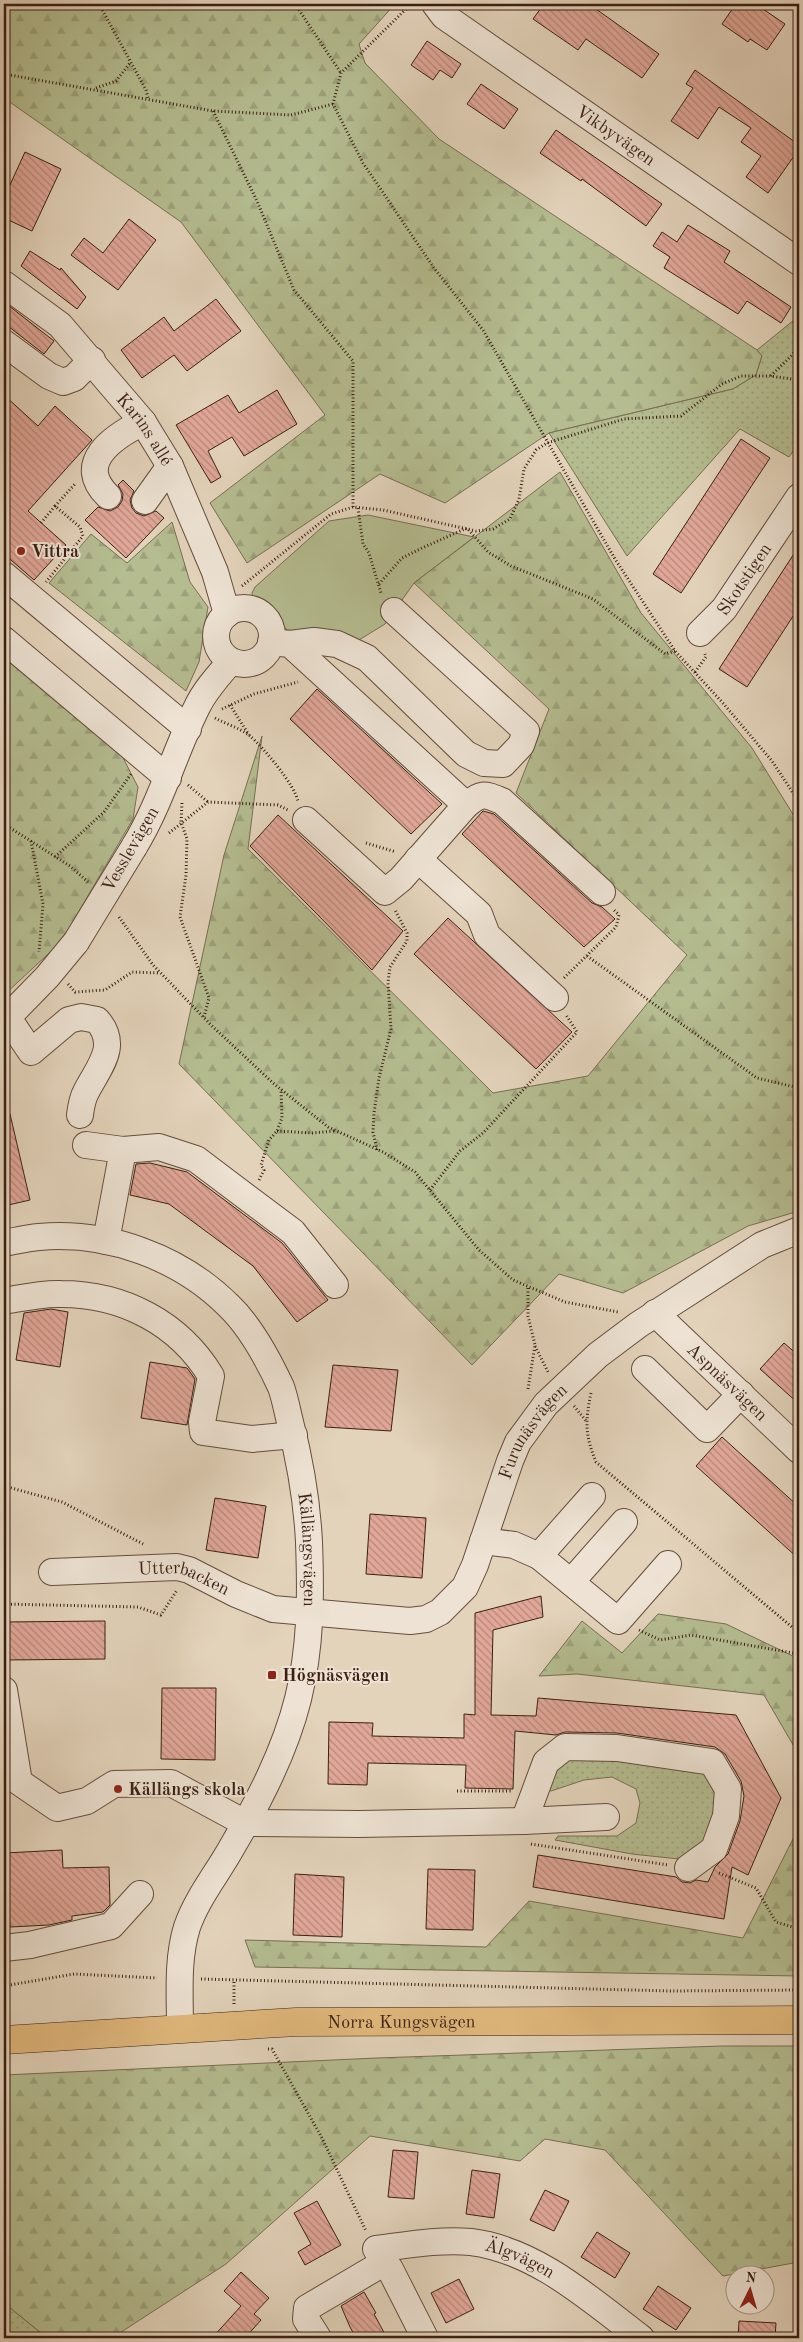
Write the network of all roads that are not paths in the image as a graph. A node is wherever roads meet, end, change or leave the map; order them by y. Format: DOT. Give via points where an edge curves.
graph roads {
  1 [pos="435,4"];
  2 [pos="799,262"];
  3 [pos="4,284"];
  4 [pos="4,343"];
  5 [pos="92,360"];
  6 [pos="143,422"];
  7 [pos="170,466"];
  8 [pos="108,496"];
  9 [pos="799,497"];
  10 [pos="145,501"];
  11 [pos="4,575"];
  12 [pos="225,606"];
  13 [pos="394,611"];
  14 [pos="700,633"];
  15 [pos="4,640"];
  16 [pos="280,643"];
  17 [pos="231,661"];
  18 [pos="188,729"];
  19 [pos="168,778"];
  20 [pos="466,804"];
  21 [pos="303,817"];
  22 [pos="418,859"];
  23 [pos="605,898"];
  24 [pos="555,998"];
  25 [pos="6,1020"];
  26 [pos="80,1115"];
  27 [pos="86,1145"];
  28 [pos="123,1150"];
  29 [pos="799,1230"];
  30 [pos="106,1241"];
  31 [pos="4,1243"];
  32 [pos="335,1285"];
  33 [pos="4,1301"];
  34 [pos="647,1319"];
  35 [pos="645,1369"];
  36 [pos="740,1394"];
  37 [pos="294,1435"];
  38 [pos="799,1450"];
  39 [pos="592,1496"];
  40 [pos="624,1522"];
  41 [pos="483,1541"];
  42 [pos="539,1556"];
  43 [pos="668,1564"];
  44 [pos="52,1572"];
  45 [pos="571,1582"];
  46 [pos="310,1612"];
  47 [pos="4,1690"];
  48 [pos="606,1817"];
  49 [pos="516,1821"];
  50 [pos="246,1823"];
  51 [pos="688,1868"];
  52 [pos="140,1894"];
  53 [pos="4,1948"];
  54 [pos="799,2020"];
  55 [pos="180,2028"];
  56 [pos="4,2040"];
  57 [pos="381,2255"];
  58 [pos="318,2338"];
  59 [pos="425,2338"];
  60 [pos="642,2338"];
  1 -- 2 [label="street, Vikbyvägen" via="444,16"];
  3 -- 5 [label="street, Karins allé" via="60,325"];
  4 -- 5 [label="street" via="49,376 63,382 74,378"];
  5 -- 6 [label="street, Karins allé"];
  6 -- 7 [label="street, Karins allé"];
  6 -- 8 [label="street" via="127,430 96,458 94,473"];
  7 -- 10 [label="street"];
  7 -- 12 [label="street, Karins allé" via="216,572"];
  9 -- 14 [label="street, Skotstigen" via="724,609"];
  11 -- 18 [label="street"];
  12 -- 16 [label="street" via="254,610 268,623"];
  12 -- 17 [label="street" via="216,638 218,647"];
  13 -- 16 [label="street" via="526,731 521,745 503,764 484,763 466,754 367,658 336,644 314,641"];
  15 -- 19 [label="street"];
  16 -- 17 [label="street" via="255,661"];
  16 -- 20 [label="street" via="322,674"];
  17 -- 18 [label="street, Vesslevägen" via="197,706"];
  18 -- 19 [label="street, Vesslevägen"];
  19 -- 25 [label="street, Vesslevägen, bridge" via="145,829 76,942"];
  20 -- 22 [label="street"];
  20 -- 23 [label="street" via="478,795 486,794 502,801"];
  21 -- 22 [label="street" via="385,892"];
  22 -- 24 [label="street" via="479,914 487,934"];
  25 -- 26 [label="street" via="31,1052 69,1020 97,1020 103,1026 107,1055 85,1094"];
  27 -- 28 [label="street"];
  28 -- 30 [label="street"];
  28 -- 32 [label="street" via="159,1147 196,1159 293,1232"];
  29 -- 34 [label="street, Furunäsvägen" via="762,1245"];
  30 -- 31 [label="street, Källängsvägen" via="38,1237"];
  30 -- 37 [label="street, Källängsvägen" via="134,1247 172,1264 230,1306 259,1344 282,1389"];
  33 -- 37 [label="street" via="62,1294 121,1302 176,1334 198,1354 211,1376 203,1432 252,1439"];
  34 -- 36 [label="street, Aspnäsvägen"];
  34 -- 41 [label="street, Furunäsvägen" via="598,1356 538,1414 518,1442"];
  35 -- 36 [label="street" via="707,1429"];
  36 -- 38 [label="street, Aspnäsvägen"];
  37 -- 46 [label="street, Källängsvägen" via="307,1509"];
  39 -- 42 [label="street"];
  40 -- 45 [label="street"];
  41 -- 42 [label="street" via="514,1545"];
  41 -- 46 [label="street, Furunäsvägen" via="466,1587 440,1612 426,1619 410,1621"];
  42 -- 45 [label="street"];
  43 -- 45 [label="street" via="618,1621"];
  44 -- 46 [label="street, Utterbacken" via="177,1567 274,1609"];
  46 -- 50 [label="street, Källängsvägen" via="299,1696 288,1737"];
  47 -- 50 [label="street" via="19,1782 57,1808 87,1801 114,1784 171,1783"];
  48 -- 49 [label="street"];
  49 -- 50 [label="street"];
  49 -- 51 [label="street" via="546,1762 566,1746 617,1748 712,1762 728,1789 726,1816 714,1849"];
  50 -- 55 [label="street, Källängsvägen" via="196,1906 183,1946"];
  52 -- 53 [label="street" via="111,1926"];
  54 -- 55 [label="main road, Norra Kungsvägen" via="296,2022"];
  55 -- 56 [label="main road, Norra Kungsvägen"];
  57 -- 58 [label="street" via="307,2308 306,2319"];
  57 -- 59 [label="street"];
  57 -- 60 [label="street, Älgvägen" via="429,2242 470,2242 504,2249 545,2269"];
}
